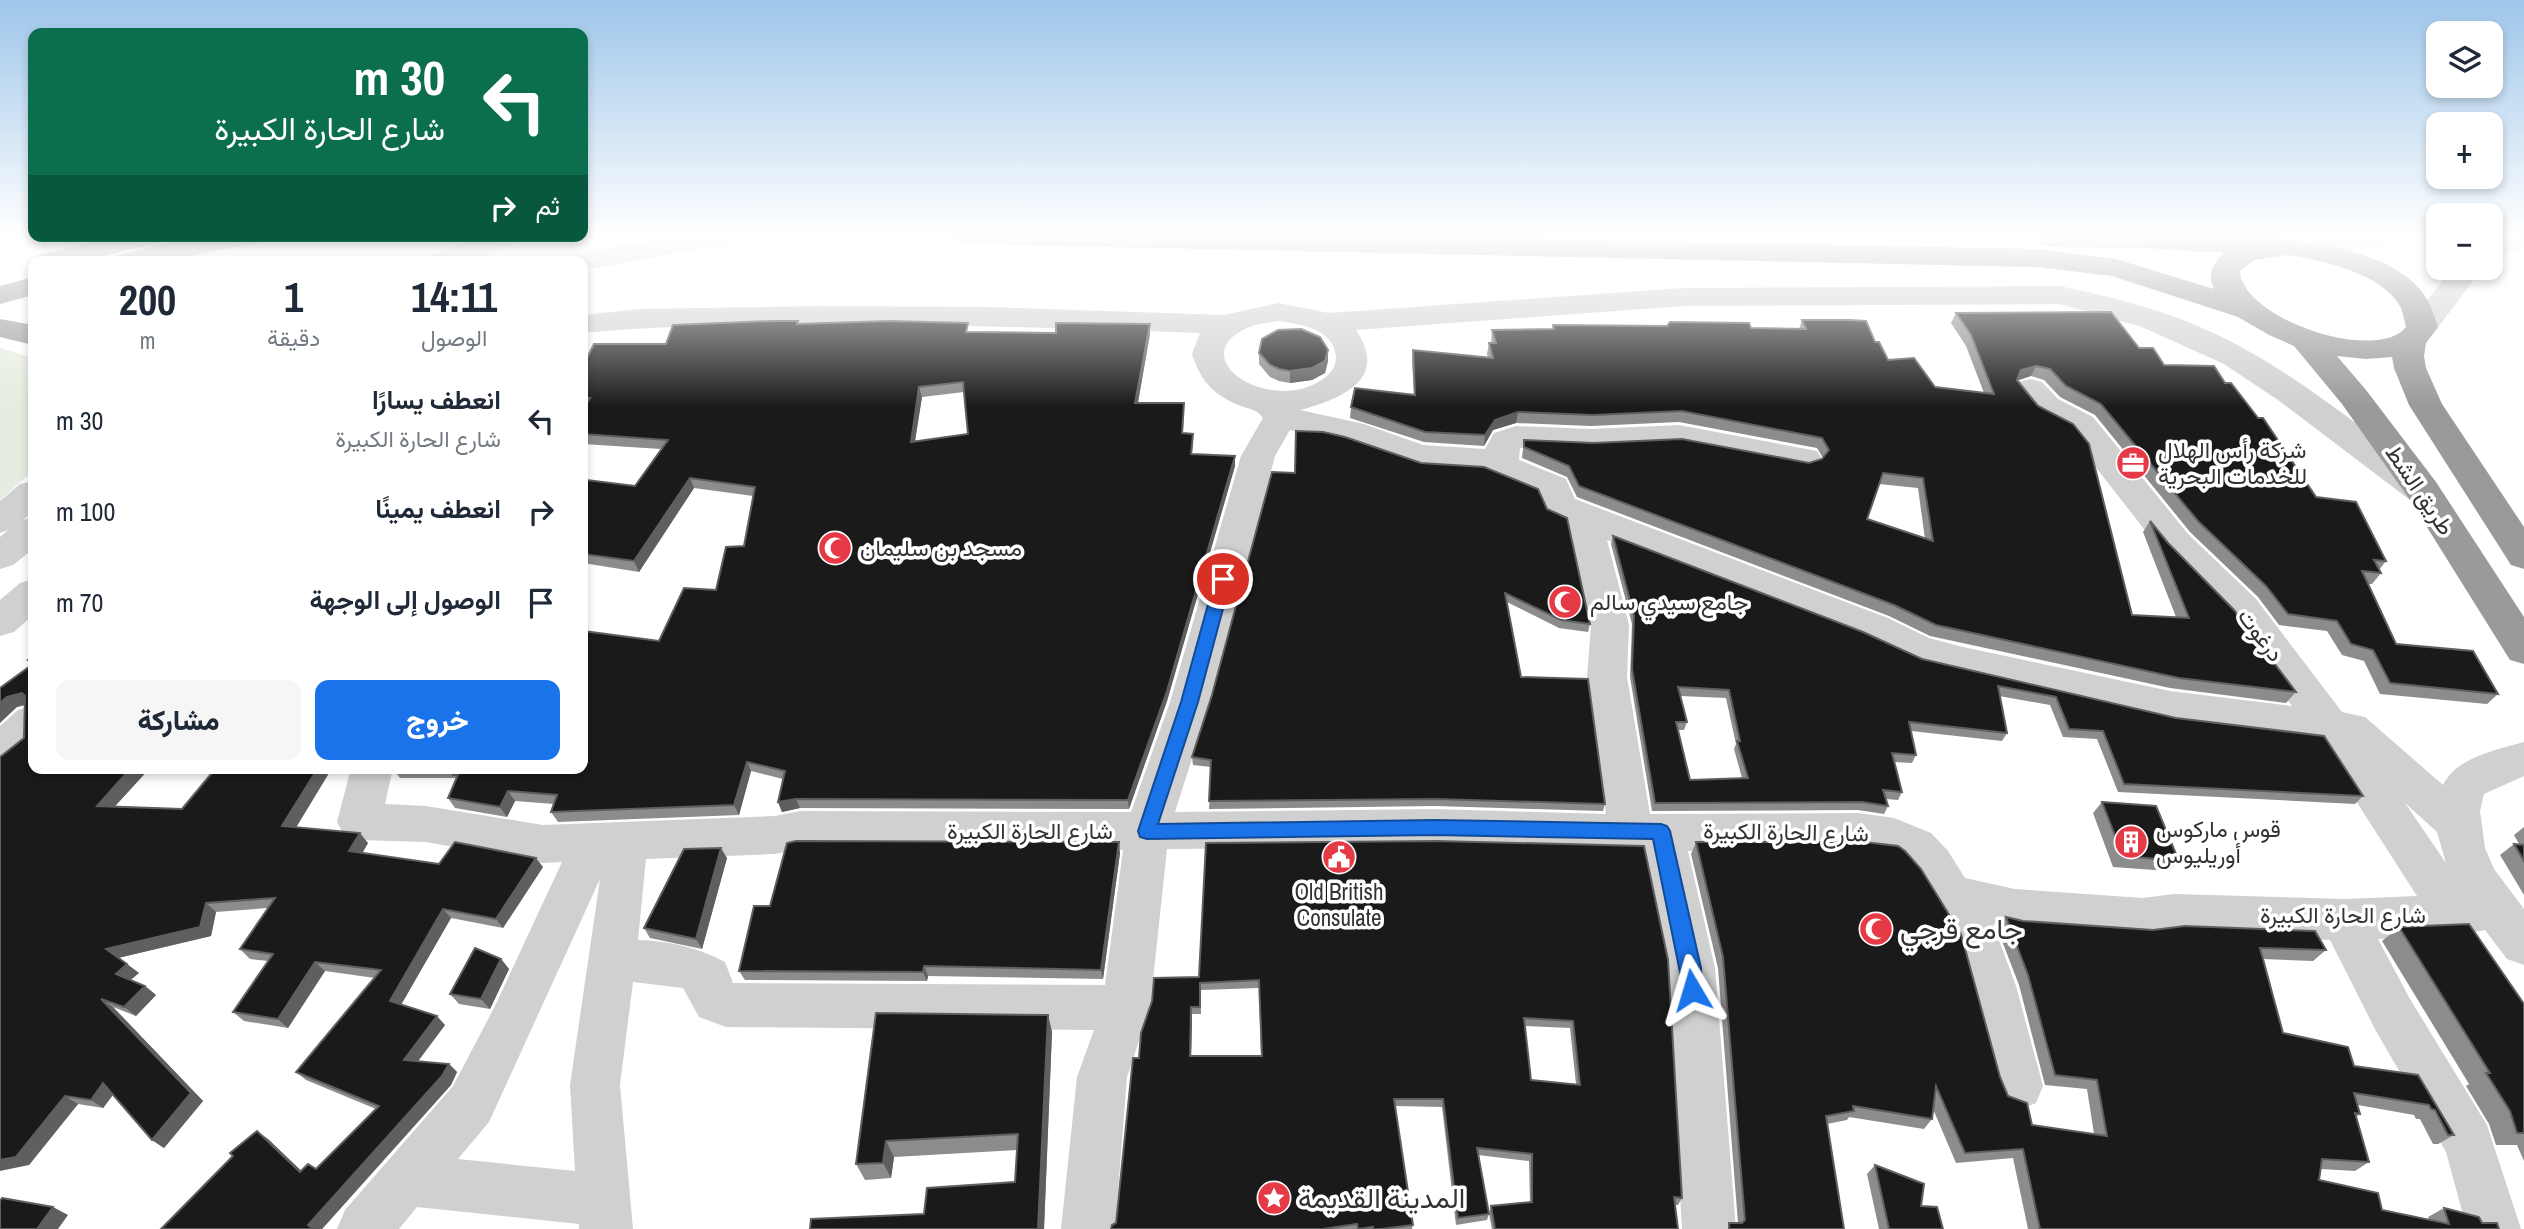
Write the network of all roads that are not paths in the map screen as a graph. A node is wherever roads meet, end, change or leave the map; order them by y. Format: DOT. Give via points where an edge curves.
graph roads {
  1 [pos="2193,292"];
  2 [pos="2232,292"];
  3 [pos="2405,292"];
  4 [pos="2449,292"];
  5 [pos="2249,310"];
  6 [pos="588,323"];
  7 [pos="1326,323"];
  8 [pos="1228,325"];
  9 [pos="0,328"];
  10 [pos="28,334"];
  11 [pos="2416,334"];
  12 [pos="2305,339"];
  13 [pos="2030,389"];
  14 [pos="1274,409"];
  15 [pos="1805,459"];
  16 [pos="1501,466"];
  17 [pos="2423,491"];
  18 [pos="28,497"];
  19 [pos="1584,517"];
  20 [pos="0,520"];
  21 [pos="28,534"];
  22 [pos="0,556"];
  23 [pos="2524,556"];
  24 [pos="28,597"];
  25 [pos="0,622"];
  26 [pos="2524,649"];
  27 [pos="28,726"];
  28 [pos="2330,726"];
  29 [pos="0,750"];
  30 [pos="2524,759"];
  31 [pos="371,774"];
  32 [pos="2457,823"];
  33 [pos="1147,831"];
  34 [pos="1647,832"];
  35 [pos="610,841"];
  36 [pos="1951,895"];
  37 [pos="2476,911"];
  38 [pos="2344,920"];
  39 [pos="2524,944"];
  40 [pos="610,960"];
  41 [pos="1126,1008"];
  42 [pos="2018,1086"];
  43 [pos="408,1180"];
  44 [pos="604,1214"];
  45 [pos="364,1229"];
  46 [pos="1088,1229"];
  47 [pos="1709,1229"];
  48 [pos="2494,1229"];
  1 -- 5 [label="highway"];
  2 -- 5 [label="highway"];
  3 -- 11 [label="highway" via="2421,312"];
  4 -- 11 [label="street"];
  5 -- 12 [label="highway"];
  6 -- 8 [label="street" via="639,318 835,315"];
  7 -- 8 [label="street" via="1278,312"];
  7 -- 14 [label="street" via="1338,330 1351,350 1347,375 1315,397"];
  7 -- 17 [label="street" via="1683,297 2060,295 2142,316 2209,343 2277,384"];
  8 -- 14 [label="street" via="1209,347 1207,361 1213,375 1227,387"];
  9 -- 10 [label="highway"];
  11 -- 12 [label="highway" via="2394,347 2368,350"];
  11 -- 23 [label="highway" via="2408,355 2426,405"];
  12 -- 17 [label="highway, طريق الشط"];
  13 -- 28 [label="street, درغوت" via="2046,407 2081,425 2175,543 2242,608"];
  14 -- 16 [label="street" via="1420,456"];
  14 -- 33 [label="street" via="1190,702"];
  15 -- 16 [label="street" via="1679,436 1604,440 1516,437 1506,441"];
  16 -- 19 [label="street" via="1554,488 1559,506"];
  17 -- 26 [label="highway, طريق الشط"];
  18 -- 20 [label="street"];
  19 -- 28 [label="street" via="1874,628 1918,650 2170,707"];
  19 -- 34 [label="street" via="1610,625 1607,677 1626,808"];
  21 -- 22 [label="street"];
  24 -- 25 [label="street"];
  27 -- 29 [label="street"];
  28 -- 32 [label="street" via="2350,729"];
  28 -- 37 [label="street, درغوت"];
  30 -- 32 [label="street" via="2469,782 2459,794"];
  31 -- 35 [label="street, شارع الحارة الكبيرة" via="359,822 426,824 542,844"];
  32 -- 37 [label="street"];
  33 -- 34 [label="street, شارع الحارة الكبيرة" via="1435,828"];
  33 -- 35 [label="street, شارع الحارة الكبيرة" via="800,830 775,835"];
  33 -- 41 [label="street"];
  34 -- 36 [label="street, شارع الحارة الكبيرة" via="1882,833 1907,839 1927,856"];
  34 -- 47 [label="street" via="1691,968"];
  35 -- 40 [label="street" via="622,883"];
  35 -- 43 [label="street" via="471,1104"];
  36 -- 38 [label="street, شارع الحارة الكبيرة" via="2015,909 2120,916"];
  36 -- 42 [label="street" via="1976,938"];
  37 -- 38 [label="street, شارع الحارة الكبيرة"];
  37 -- 39 [label="street"];
  38 -- 48 [label="street" via="2393,1015 2469,1143"];
  40 -- 41 [label="street" via="681,965 701,972 708,977 711,998 726,1005"];
  40 -- 44 [label="street" via="595,1085"];
  41 -- 46 [label="street" via="1101,1077"];
  43 -- 44 [label="street"];
  43 -- 45 [label="street"];
}
